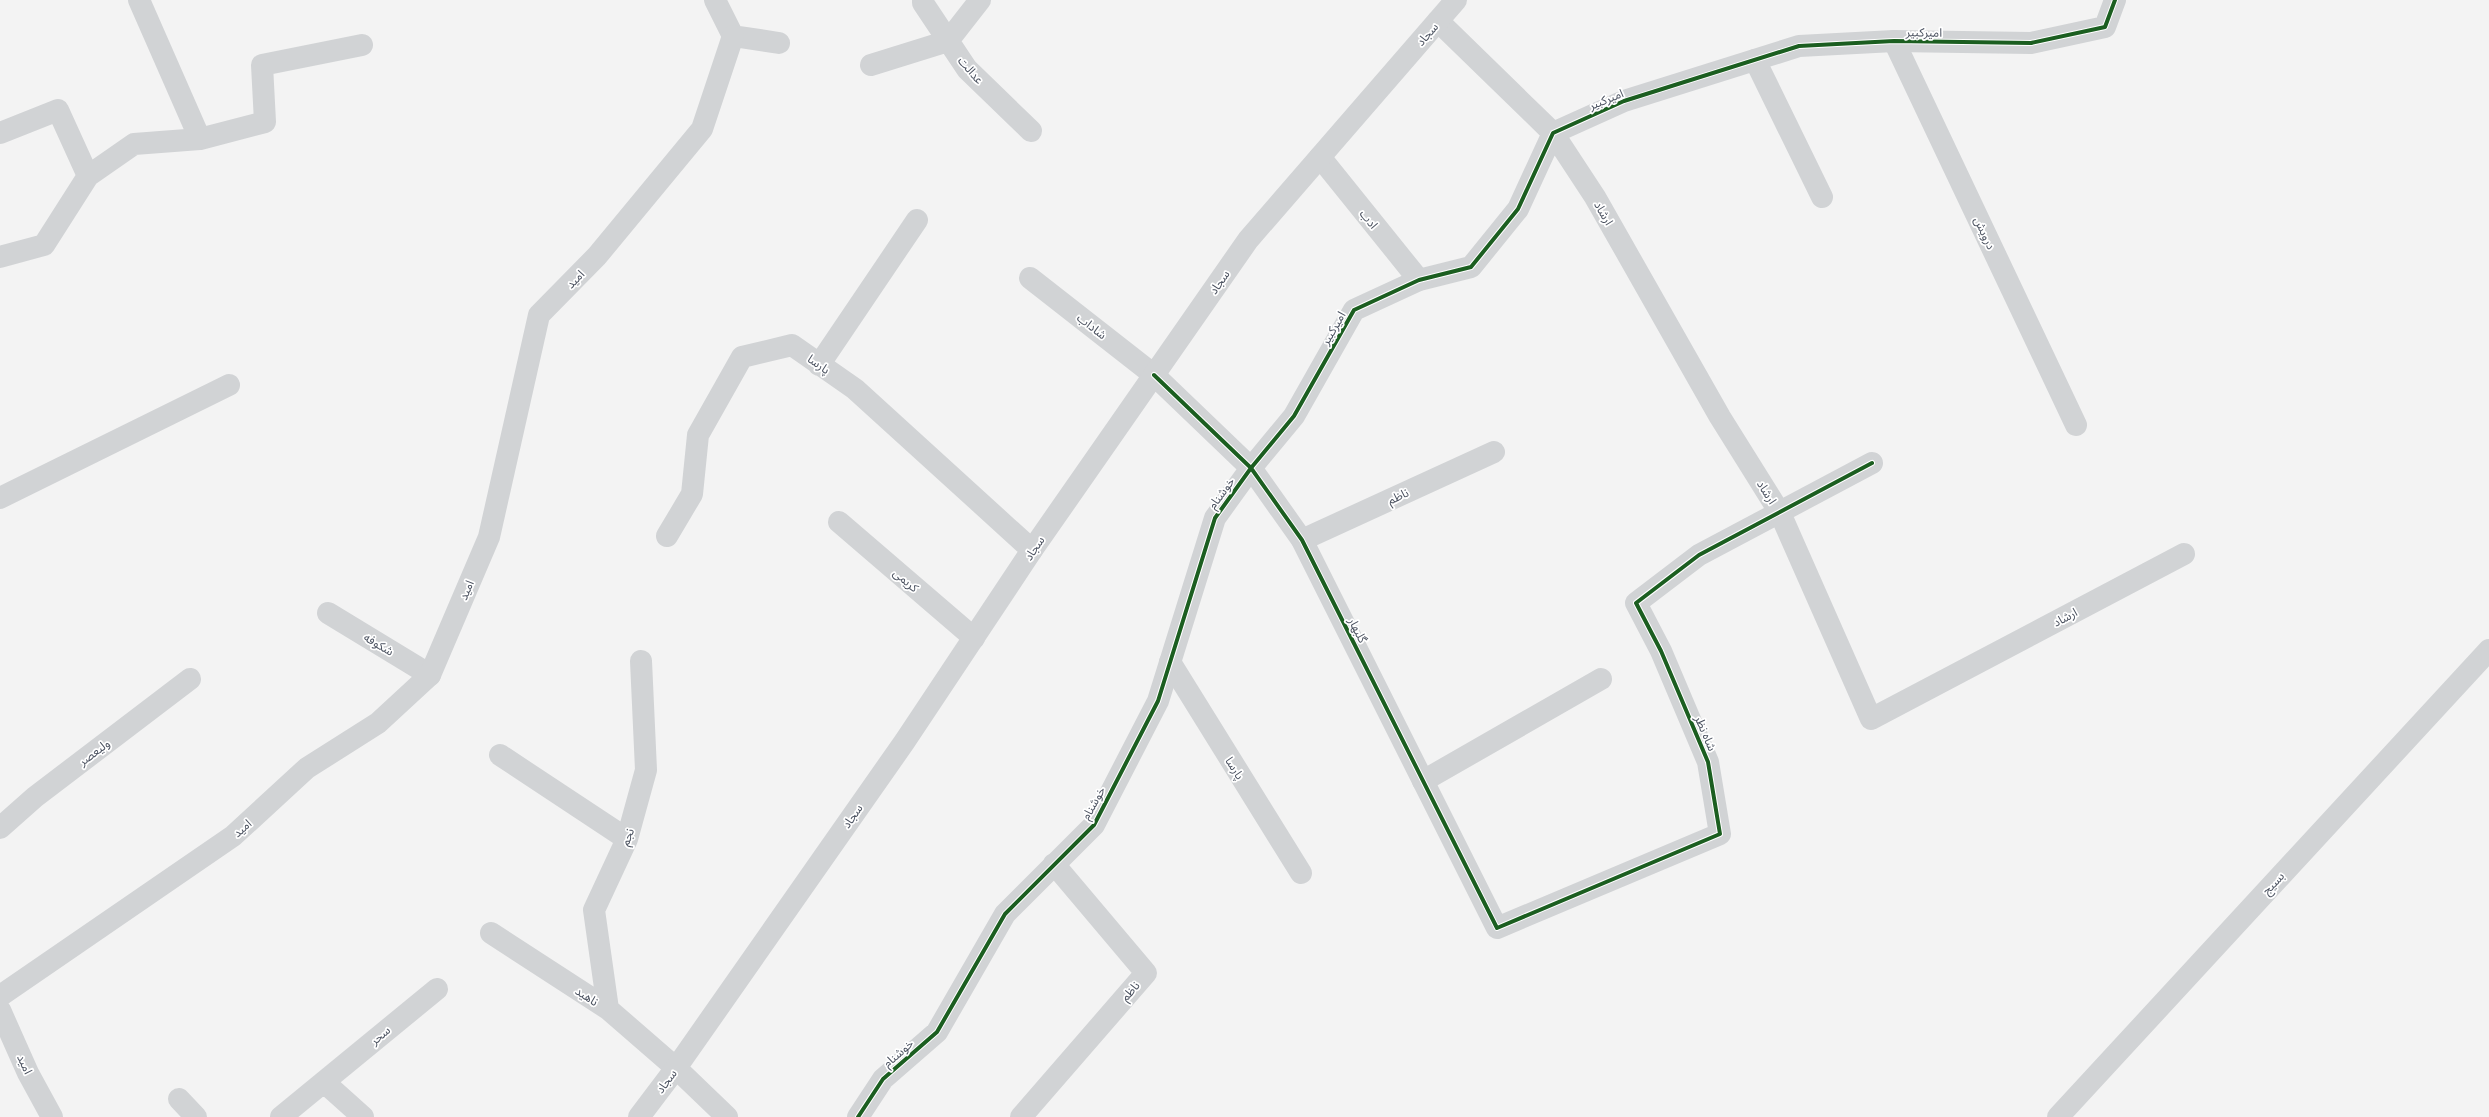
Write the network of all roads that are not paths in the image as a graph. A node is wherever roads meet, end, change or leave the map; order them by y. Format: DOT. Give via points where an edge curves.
graph roads {
  1 [pos="139,0"];
  2 [pos="715,0"];
  3 [pos="923,0"];
  4 [pos="980,0"];
  5 [pos="1456,0"];
  6 [pos="2115,0"];
  7 [pos="1438,21"];
  8 [pos="733,36"];
  9 [pos="948,41"];
  10 [pos="1894,41"];
  11 [pos="779,43"];
  12 [pos="362,45"];
  13 [pos="1755,60"];
  14 [pos="871,65"];
  15 [pos="1031,132"];
  16 [pos="1553,133"];
  17 [pos="0,134"];
  18 [pos="200,139"];
  19 [pos="1320,157"];
  20 [pos="88,176"];
  21 [pos="1822,198"];
  22 [pos="917,220"];
  23 [pos="0,257"];
  24 [pos="1030,278"];
  25 [pos="1419,280"];
  26 [pos="819,365"];
  27 [pos="1154,374"];
  28 [pos="229,385"];
  29 [pos="2076,425"];
  30 [pos="1494,452"];
  31 [pos="1872,463"];
  32 [pos="1251,468"];
  33 [pos="0,498"];
  34 [pos="1780,513"];
  35 [pos="839,522"];
  36 [pos="667,536"];
  37 [pos="1302,540"];
  38 [pos="1032,550"];
  39 [pos="2184,554"];
  40 [pos="328,613"];
  41 [pos="974,638"];
  42 [pos="2489,650"];
  43 [pos="641,661"];
  44 [pos="1170,662"];
  45 [pos="430,675"];
  46 [pos="190,679"];
  47 [pos="1601,679"];
  48 [pos="500,755"];
  49 [pos="1423,781"];
  50 [pos="0,828"];
  51 [pos="627,839"];
  52 [pos="1054,864"];
  53 [pos="1301,873"];
  54 [pos="1497,928"];
  55 [pos="491,933"];
  56 [pos="436,989"];
  57 [pos="0,996"];
  58 [pos="608,1009"];
  59 [pos="0,1010"];
  60 [pos="676,1068"];
  61 [pos="324,1082"];
  62 [pos="179,1099"];
  63 [pos="52,1117"];
  64 [pos="196,1117"];
  65 [pos="282,1117"];
  66 [pos="363,1117"];
  67 [pos="639,1117"];
  68 [pos="727,1117"];
  69 [pos="858,1117"];
  70 [pos="1021,1117"];
  71 [pos="2058,1117"];
  1 -- 18 [label="street"];
  2 -- 8 [label="street"];
  3 -- 9 [label="street, عدالت"];
  4 -- 9 [label="street"];
  5 -- 7 [label="street, سجاد"];
  6 -- 10 [label="street, امیرکبیر" via="2105,27 2031,43"];
  7 -- 16 [label="street, ارشاد"];
  7 -- 19 [label="street, سجاد"];
  8 -- 11 [label="street"];
  8 -- 45 [label="street, امید" via="702,129 597,256 539,315 489,537"];
  9 -- 14 [label="street"];
  9 -- 15 [label="street, عدالت" via="967,69"];
  10 -- 13 [label="street, امیرکبیر" via="1799,46"];
  10 -- 29 [label="street, درویش"];
  12 -- 18 [label="street" via="262,65 265,122"];
  13 -- 16 [label="street, امیرکبیر" via="1624,102"];
  13 -- 21 [label="street"];
  16 -- 25 [label="street, امیرکبیر" via="1518,209 1471,267"];
  16 -- 34 [label="street, ارشاد" via="1595,197 1720,417"];
  17 -- 20 [label="street" via="58,110"];
  18 -- 20 [label="street" via="134,144"];
  19 -- 25 [label="street, ادب"];
  19 -- 27 [label="street, سجاد" via="1248,240"];
  20 -- 23 [label="street" via="44,245"];
  22 -- 26 [label="street"];
  24 -- 27 [label="street, شاداب"];
  25 -- 32 [label="street, امیرکبیر" via="1354,310 1294,416"];
  26 -- 36 [label="street, پارسا" via="792,345 742,357 698,435 692,494"];
  26 -- 38 [label="street, پارسا" via="855,389"];
  27 -- 32 [label="street, گلبهار"];
  27 -- 38 [label="street, سجاد"];
  28 -- 33 [label="street"];
  30 -- 37 [label="street, ناظم"];
  31 -- 34 [label="street"];
  32 -- 37 [label="street, گلبهار"];
  32 -- 44 [label="street, خوشنام" via="1215,518"];
  34 -- 39 [label="street, ارشاد" via="1871,719"];
  34 -- 54 [label="street, شاه نظر" via="1700,555 1636,602 1661,651 1708,762 1720,834"];
  35 -- 41 [label="street, کریمی"];
  37 -- 49 [label="street, گلبهار"];
  38 -- 41 [label="street, سجاد"];
  40 -- 45 [label="street, شکوفه"];
  41 -- 60 [label="street, سجاد"];
  42 -- 71 [label="street, بسیج"];
  43 -- 51 [label="street, نجم" via="646,770"];
  44 -- 52 [label="street, خوشنام" via="1158,701 1094,825"];
  44 -- 53 [label="street, پارسا"];
  45 -- 57 [label="street, امید" via="378,723 307,768 233,836"];
  46 -- 50 [label="street, ولیعصر" via="35,797"];
  47 -- 49 [label="street"];
  48 -- 51 [label="street"];
  49 -- 54 [label="street, گلبهار"];
  51 -- 58 [label="street, نجم" via="594,910"];
  52 -- 69 [label="street, خوشنام" via="1005,914 937,1032 883,1079"];
  52 -- 70 [label="street, ناظم" via="1146,973"];
  55 -- 58 [label="street, ناهید"];
  56 -- 61 [label="street, سحر"];
  58 -- 60 [label="street, ناهید"];
  59 -- 63 [label="street, امید"];
  60 -- 67 [label="street, سجاد"];
  60 -- 68 [label="street, ناهید"];
  61 -- 65 [label="street, سحر"];
  61 -- 66 [label="street"];
  62 -- 64 [label="street"];
}
